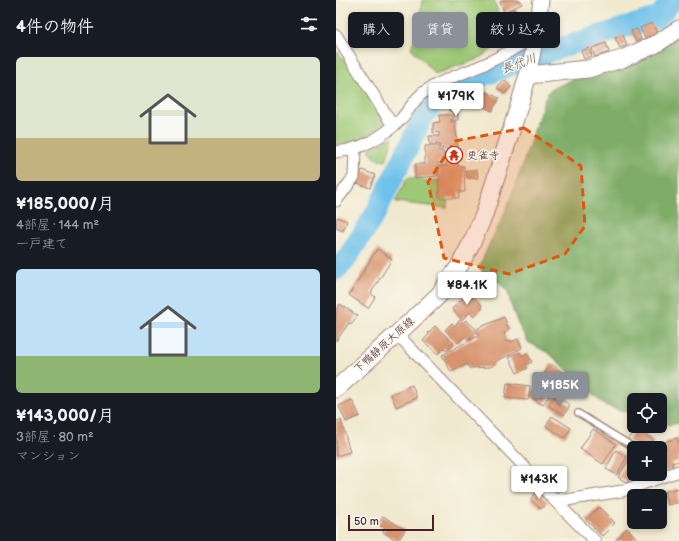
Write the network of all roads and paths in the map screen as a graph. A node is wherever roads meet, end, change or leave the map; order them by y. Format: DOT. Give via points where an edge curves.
graph roads {
  1 [pos="541,0"];
  2 [pos="539,12"];
  3 [pos="679,29"];
  4 [pos="336,35"];
  5 [pos="518,48"];
  6 [pos="533,48"];
  7 [pos="529,71"];
  8 [pos="393,126"];
  9 [pos="354,148"];
  10 [pos="336,152"];
  11 [pos="336,201"];
  12 [pos="397,334"];
  13 [pos="336,389"];
  14 [pos="578,413"];
  15 [pos="627,443"];
  16 [pos="679,471"];
  17 [pos="667,474"];
  18 [pos="645,481"];
  19 [pos="553,499"];
  20 [pos="595,541"];
  1 -- 2 [label="main road"];
  3 -- 7 [label="main road" via="656,44 588,69"];
  4 -- 8 [label="street"];
  5 -- 8 [label="street" via="422,92"];
  6 -- 7 [label="main road"];
  7 -- 12 [label="main road, 下鴨静原大原線" via="484,215 464,259 439,295"];
  8 -- 9 [label="street" via="384,134"];
  9 -- 10 [label="street"];
  9 -- 11 [label="street" via="354,177"];
  12 -- 13 [label="main road, 下鴨静原大原線"];
  12 -- 19 [label="street"];
  14 -- 15 [label="lane"];
  16 -- 17 [label="street"];
  18 -- 19 [label="street" via="622,492 567,500"];
  19 -- 20 [label="street"];
}
